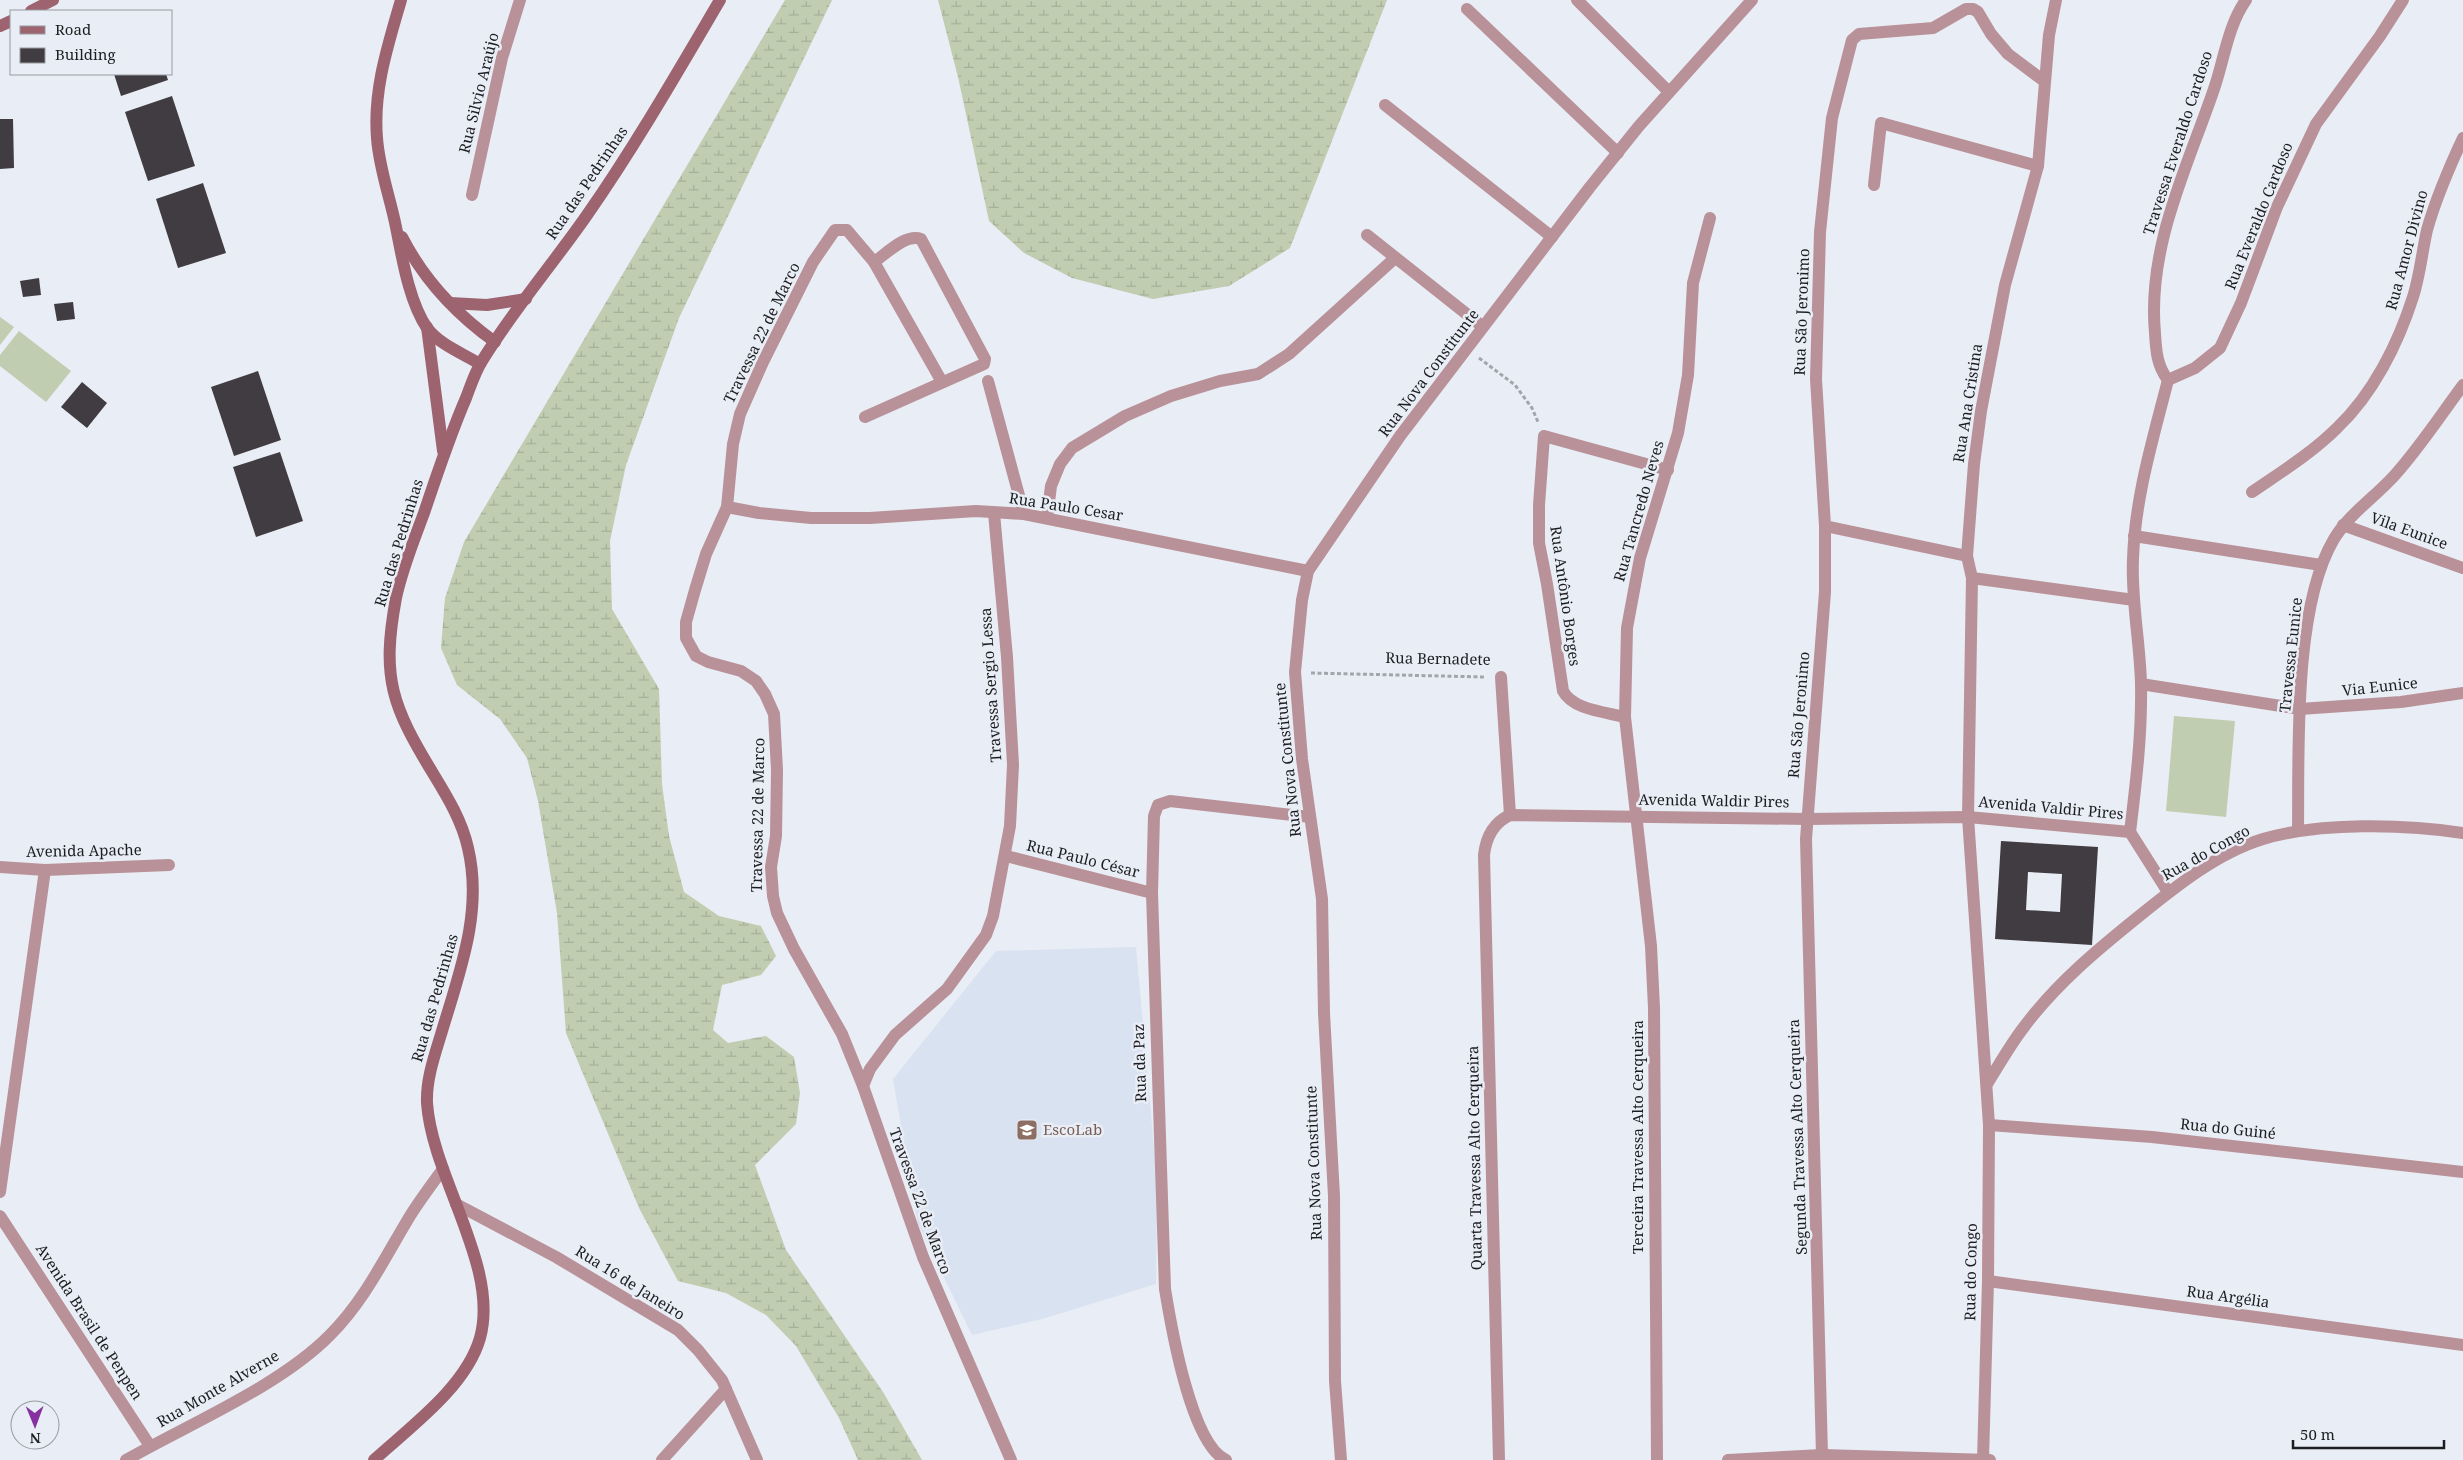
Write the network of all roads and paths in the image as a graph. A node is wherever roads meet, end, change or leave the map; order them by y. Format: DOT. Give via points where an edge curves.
graph roads {
  1 [pos="53,0"];
  2 [pos="401,0"];
  3 [pos="520,0"];
  4 [pos="720,0"];
  5 [pos="1577,0"];
  6 [pos="1752,0"];
  7 [pos="2056,0"];
  8 [pos="2246,0"];
  9 [pos="2403,0"];
  10 [pos="1976,6"];
  11 [pos="1467,9"];
  12 [pos="33,10"];
  13 [pos="2044,81"];
  14 [pos="1669,92"];
  15 [pos="1385,105"];
  16 [pos="2463,138"];
  17 [pos="1618,153"];
  18 [pos="2038,166"];
  19 [pos="1874,185"];
  20 [pos="472,195"];
  21 [pos="1710,218"];
  22 [pos="396,226"];
  23 [pos="1367,235"];
  24 [pos="1552,237"];
  25 [pos="1394,258"];
  26 [pos="874,262"];
  27 [pos="526,299"];
  28 [pos="450,303"];
  29 [pos="427,327"];
  30 [pos="1483,327"];
  31 [pos="495,342"];
  32 [pos="1467,348"];
  33 [pos="480,364"];
  34 [pos="2168,380"];
  35 [pos="988,381"];
  36 [pos="942,382"];
  37 [pos="2463,385"];
  38 [pos="866,417"];
  39 [pos="1544,436"];
  40 [pos="444,453"];
  41 [pos="1668,470"];
  42 [pos="2252,492"];
  43 [pos="727,507"];
  44 [pos="994,513"];
  45 [pos="1024,514"];
  46 [pos="1047,518"];
  47 [pos="2343,525"];
  48 [pos="1825,526"];
  49 [pos="2134,536"];
  50 [pos="1967,556"];
  51 [pos="2321,565"];
  52 [pos="2463,568"];
  53 [pos="1308,571"];
  54 [pos="1972,578"];
  55 [pos="2134,600"];
  56 [pos="1295,672"];
  57 [pos="1501,677"];
  58 [pos="2140,684"];
  59 [pos="2463,693"];
  60 [pos="2300,709"];
  61 [pos="1625,717"];
  62 [pos="1638,815"];
  63 [pos="1510,816"];
  64 [pos="1310,817"];
  65 [pos="1968,817"];
  66 [pos="1807,819"];
  67 [pos="2298,831"];
  68 [pos="2130,832"];
  69 [pos="2463,834"];
  70 [pos="1006,856"];
  71 [pos="169,866"];
  72 [pos="0,867"];
  73 [pos="45,870"];
  74 [pos="2168,892"];
  75 [pos="1152,893"];
  76 [pos="1987,1084"];
  77 [pos="863,1086"];
  78 [pos="1989,1125"];
  79 [pos="443,1169"];
  80 [pos="2463,1172"];
  81 [pos="0,1192"];
  82 [pos="456,1204"];
  83 [pos="0,1216"];
  84 [pos="1988,1281"];
  85 [pos="2463,1345"];
  86 [pos="726,1389"];
  87 [pos="150,1446"];
  88 [pos="1822,1455"];
  89 [pos="126,1460"];
  90 [pos="374,1460"];
  91 [pos="662,1460"];
  92 [pos="757,1460"];
  93 [pos="1011,1460"];
  94 [pos="1226,1460"];
  95 [pos="1341,1460"];
  96 [pos="1499,1460"];
  97 [pos="1657,1460"];
  98 [pos="1728,1460"];
  99 [pos="1985,1460"];
  1 -- 12 [label="main road"];
  2 -- 22 [label="main road" via="382,70 376,117 380,160"];
  3 -- 20 [label="street, Rua Silvio Araújo" via="502,58"];
  4 -- 27 [label="main road, Rua das Pedrinhas" via="640,135"];
  5 -- 14 [label="street"];
  6 -- 14 [label="street, Rua Nova Constitunte"];
  7 -- 13 [label="street, Rua Ana Cristina"];
  8 -- 34 [label="street, Travessa Everaldo Cardoso" via="2231,32 2225,59 2175,196 2158,262 2154,288 2154,334 2161,371"];
  9 -- 34 [label="street, Rua Everaldo Cardoso" via="2316,124 2277,207 2241,303 2220,348 2195,368"];
  10 -- 13 [label="street, Rua São Jeronimo" via="1991,34 2008,54"];
  10 -- 48 [label="street, Rua São Jeronimo" via="1933,28 1868,32 1852,40 1832,118 1820,232 1816,379"];
  11 -- 17 [label="street"];
  13 -- 18 [label="street, Rua Ana Cristina"];
  14 -- 17 [label="street, Rua Nova Constitunte"];
  15 -- 24 [label="street"];
  16 -- 42 [label="street, Rua Amor Divino" via="2441,184 2414,295 2378,376 2337,429"];
  17 -- 24 [label="street, Rua Nova Constitunte"];
  18 -- 19 [label="street" via="1882,123"];
  18 -- 50 [label="street, Rua Ana Cristina" via="2005,285 1982,402"];
  21 -- 41 [label="street, Rua Tancredo Neves" via="1693,283 1688,374"];
  22 -- 28 [label="main road" via="421,271"];
  22 -- 29 [label="main road" via="405,273"];
  23 -- 25 [label="street"];
  24 -- 30 [label="street, Rua Nova Constitunte"];
  25 -- 30 [label="street"];
  25 -- 46 [label="street" via="1289,354 1258,374 1220,381 1171,396 1125,416 1072,448 1060,464 1051,486"];
  26 -- 36 [label="street"];
  26 -- 36 [label="street" via="908,238 915,236 921,239 984,354 984,364"];
  26 -- 43 [label="street, Travessa 22 de Marco" via="847,230 835,230 813,262 740,414 733,444"];
  27 -- 28 [label="main road" via="487,305"];
  27 -- 31 [label="main road, Rua das Pedrinhas"];
  28 -- 31 [label="main road"];
  29 -- 33 [label="main road" via="444,343"];
  29 -- 40 [label="main road"];
  30 -- 32 [label="street, Rua Nova Constitunte"];
  31 -- 33 [label="main road, Rua das Pedrinhas"];
  32 -- 39 [label="path" via="1515,385 1532,408"];
  32 -- 53 [label="street, Rua Nova Constitunte" via="1400,436"];
  33 -- 40 [label="main road, Rua das Pedrinhas"];
  34 -- 49 [label="street" via="2142,483"];
  35 -- 45 [label="street"];
  36 -- 38 [label="street"];
  37 -- 47 [label="street, Travessa Eunice" via="2411,458"];
  39 -- 41 [label="street"];
  39 -- 61 [label="street, Rua Antônio Borges" via="1539,543 1563,691 1575,704"];
  40 -- 79 [label="main road, Rua das Pedrinhas" via="397,591 388,654 400,716 454,808 468,846 473,874 470,932 431,1065 427,1097 430,1127"];
  41 -- 61 [label="street, Rua Tancredo Neves" via="1640,558 1629,606"];
  43 -- 44 [label="street, Rua Paulo Cesar" via="810,518"];
  43 -- 77 [label="street, Travessa 22 de Marco" via="706,554 686,622 686,638 696,656 741,671 756,681 774,714 777,770 776,836 771,867 773,896 786,935 831,1010"];
  44 -- 45 [label="street, Rua Paulo Cesar"];
  44 -- 70 [label="street, Travessa Sergio Lessa" via="1013,765"];
  45 -- 46 [label="street, Rua Paulo Cesar"];
  46 -- 53 [label="street, Rua Paulo Cesar"];
  47 -- 51 [label="street, Travessa Eunice"];
  47 -- 52 [label="street, Vila Eunice"];
  48 -- 50 [label="street"];
  48 -- 66 [label="street, Rua São Jeronimo" via="1825,592"];
  49 -- 51 [label="street"];
  49 -- 55 [label="street"];
  50 -- 54 [label="street, Rua Ana Cristina"];
  51 -- 60 [label="street, Travessa Eunice" via="2310,614"];
  53 -- 56 [label="street, Rua Nova Constitunte" via="1300,609"];
  54 -- 55 [label="street"];
  54 -- 65 [label="street, Rua Ana Cristina"];
  55 -- 58 [label="street"];
  56 -- 57 [label="path, Rua Bernadete"];
  56 -- 64 [label="street, Rua Nova Constitunte"];
  57 -- 63 [label="street, Rua Bernadete"];
  58 -- 60 [label="street, Via Eunice"];
  58 -- 68 [label="street" via="2139,760"];
  59 -- 60 [label="street, Via Eunice" via="2401,702"];
  60 -- 67 [label="street, Travessa Eunice"];
  61 -- 62 [label="street, Rua Tancredo Neves"];
  62 -- 63 [label="street, Avenida Waldir Pires"];
  62 -- 66 [label="street, Avenida Waldir Pires"];
  62 -- 97 [label="street, Terceira Travessa Alto Cerqueira" via="1654,1008"];
  63 -- 96 [label="street, Quarta Travessa Alto Cerqueira" via="1495,825 1486,842 1484,855"];
  64 -- 75 [label="street, Rua da Paz" via="1162,802 1155,809 1154,816"];
  64 -- 95 [label="street, Rua Nova Constitunte" via="1322,916 1334,1196 1335,1381"];
  65 -- 66 [label="street, Avenida Waldir Pires"];
  65 -- 68 [label="street, Avenida Valdir Pires"];
  65 -- 76 [label="street, Rua do Congo"];
  66 -- 88 [label="street, Segunda Travessa Alto Cerqueira" via="1805,884"];
  67 -- 69 [label="street, Rua do Congo" via="2385,827 2436,829"];
  67 -- 74 [label="street, Rua do Congo" via="2262,840 2226,856"];
  68 -- 74 [label="street"];
  70 -- 75 [label="street, Rua Paulo César"];
  70 -- 77 [label="street, Travessa Sergio Lessa" via="986,935 947,989 895,1035 870,1069"];
  71 -- 73 [label="street, Avenida Apache"];
  72 -- 73 [label="street, Avenida Apache"];
  73 -- 81 [label="street"];
  74 -- 76 [label="street, Rua do Congo" via="2059,985 2023,1027"];
  75 -- 94 [label="street, Rua da Paz" via="1165,1289 1179,1361 1199,1425 1210,1446"];
  76 -- 78 [label="street, Rua do Congo"];
  77 -- 93 [label="street, Travessa 22 de Marco" via="923,1257"];
  78 -- 80 [label="street, Rua do Guiné" via="2152,1137"];
  78 -- 84 [label="street, Rua do Congo"];
  79 -- 82 [label="main road, Rua das Pedrinhas"];
  79 -- 87 [label="street, Rua Monte Alverne" via="410,1215 382,1268 358,1304 329,1336 294,1364 251,1391"];
  82 -- 86 [label="street, Rua 16 de Janeiro" via="556,1257 678,1330 698,1350"];
  82 -- 90 [label="main road, Rua das Pedrinhas" via="482,1285 484,1311 479,1340 468,1364 434,1406"];
  83 -- 87 [label="street, Avenida Brasil de Penpen"];
  84 -- 85 [label="street, Rua Argélia"];
  84 -- 99 [label="street, Rua do Congo"];
  86 -- 91 [label="street"];
  86 -- 92 [label="street, Rua 16 de Janeiro"];
  87 -- 89 [label="street, Rua Monte Alverne"];
  88 -- 98 [label="street"];
  88 -- 99 [label="street"];
}
